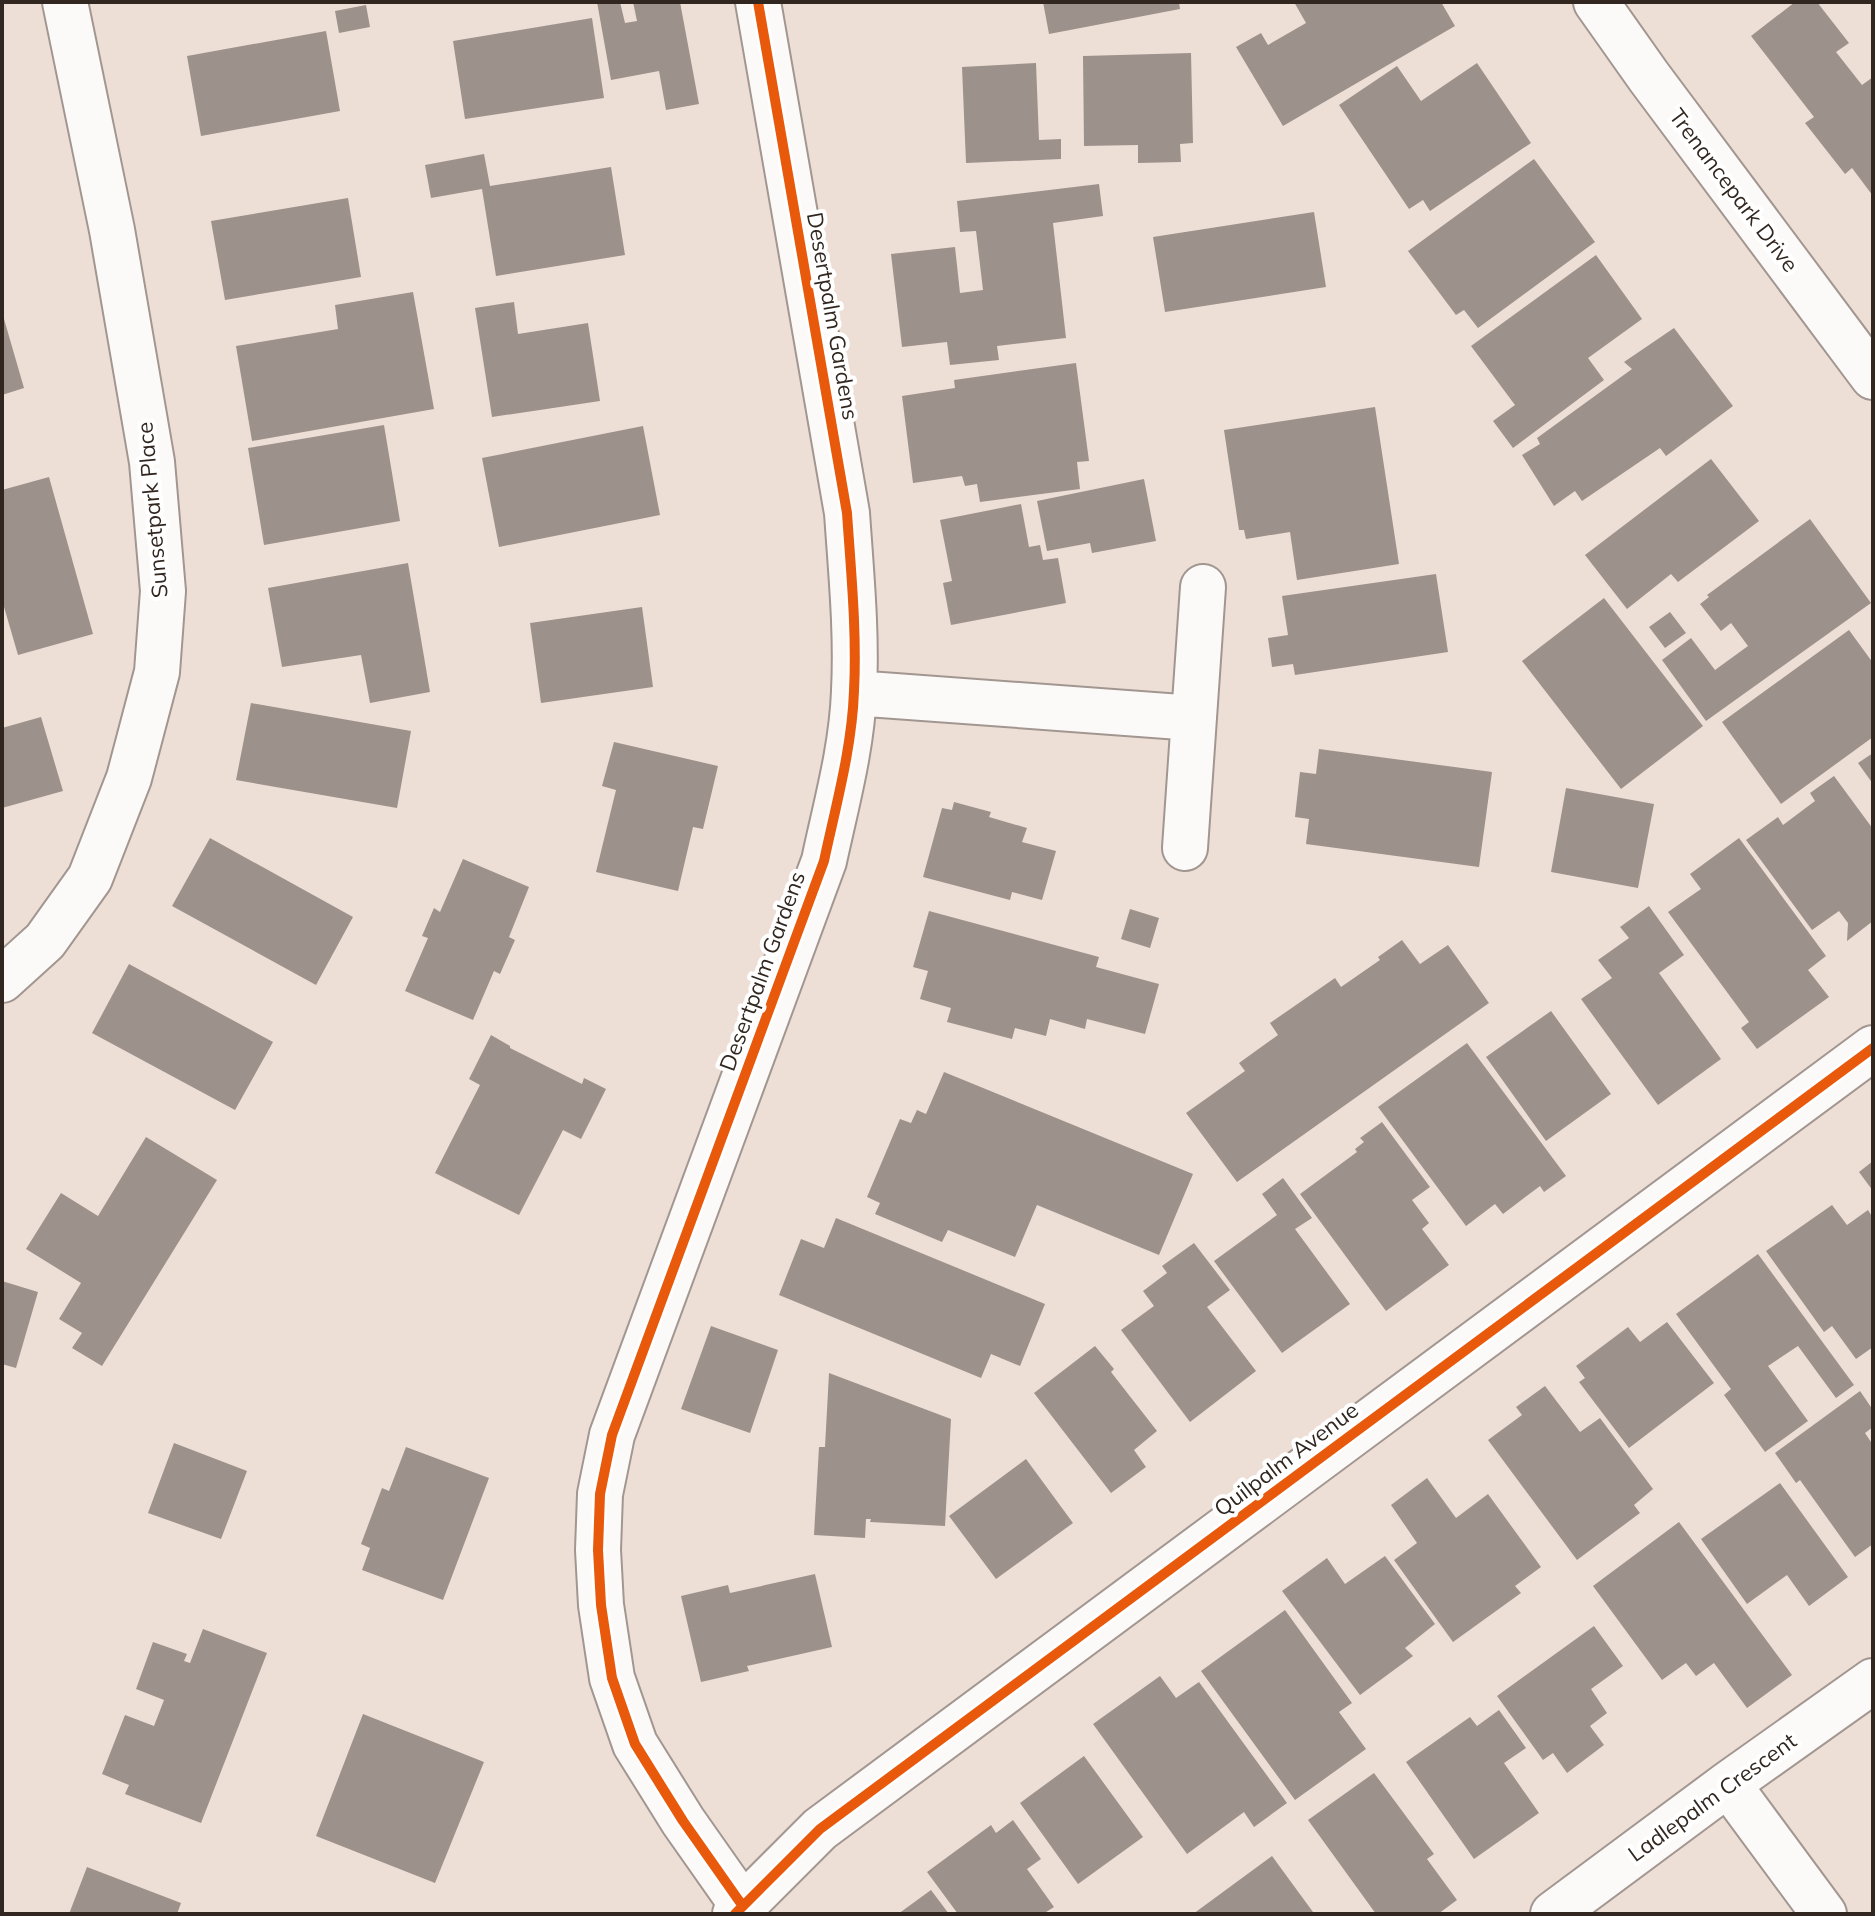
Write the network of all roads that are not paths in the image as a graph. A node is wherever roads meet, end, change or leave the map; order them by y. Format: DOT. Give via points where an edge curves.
graph roads {
  1 [pos="65,2"];
  2 [pos="758,2"];
  3 [pos="1596,2"];
  4 [pos="1870,367"];
  5 [pos="1203,587"];
  6 [pos="854,693"];
  7 [pos="1194,718"];
  8 [pos="1185,848"];
  9 [pos="2,980"];
  10 [pos="1873,1048"];
  11 [pos="1873,1681"];
  12 [pos="1728,1784"];
  13 [pos="738,1909"];
  14 [pos="1553,1914"];
  15 [pos="1824,1914"];
  1 -- 9 [label="street, Sunsetpark Place" via="152,462 163,591 157,672 129,778 90,878 45,941"];
  2 -- 6 [label="street, Desertpalm Gardens" via="847,513"];
  3 -- 4 [label="street, Trenancepark Drive"];
  5 -- 7 [label="street"];
  6 -- 7 [label="street"];
  6 -- 13 [label="street, Desertpalm Gardens" via="824,861 632,1376 600,1494 601,1605 612,1678 635,1744"];
  7 -- 8 [label="street"];
  10 -- 13 [label="street, Quilpalm Avenue" via="820,1829"];
  11 -- 12 [label="street, Ladlepalm Crescent"];
  12 -- 14 [label="street, Ladlepalm Crescent"];
  12 -- 15 [label="street"];
}
